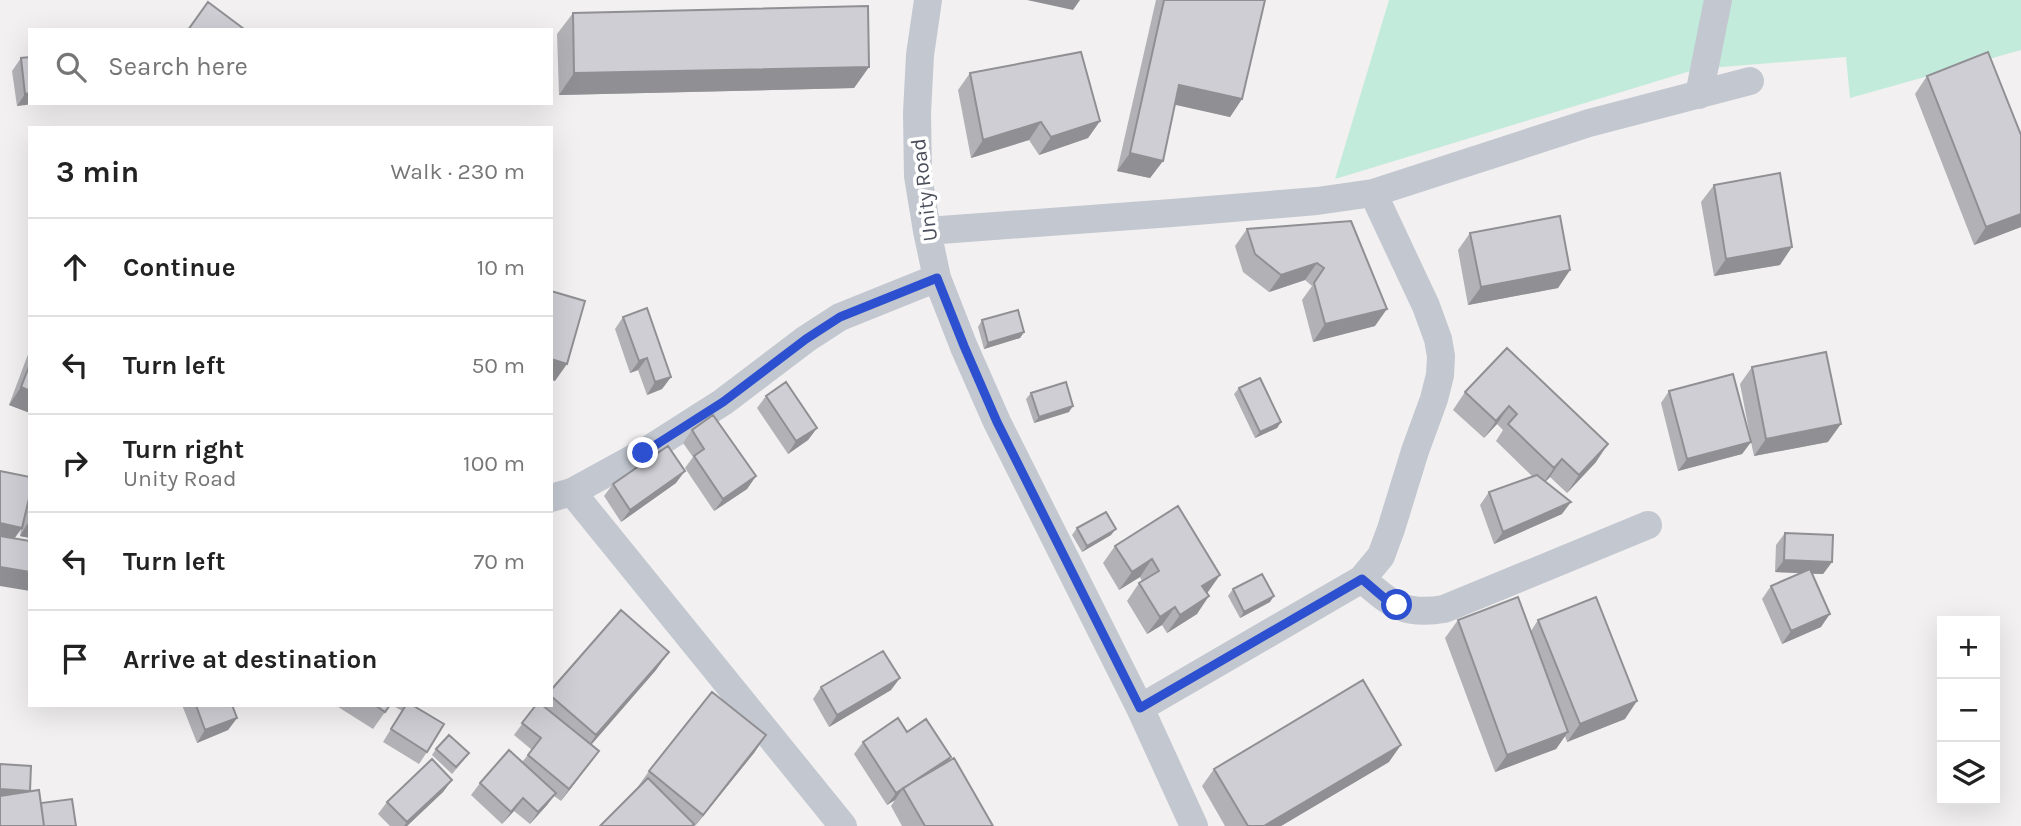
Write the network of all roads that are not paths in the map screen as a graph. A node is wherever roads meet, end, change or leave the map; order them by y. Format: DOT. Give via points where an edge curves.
graph roads {
  1 [pos="928,0"];
  2 [pos="1718,0"];
  3 [pos="1750,81"];
  4 [pos="1699,95"];
  5 [pos="1373,193"];
  6 [pos="927,231"];
  7 [pos="937,278"];
  8 [pos="562,495"];
  9 [pos="1647,525"];
  10 [pos="1362,579"];
  11 [pos="1140,708"];
  12 [pos="843,826"];
  13 [pos="1194,826"];
  1 -- 6 [label="street, Unity Road" via="917,113 918,176"];
  2 -- 4 [label="street"];
  3 -- 4 [label="street"];
  4 -- 5 [label="street" via="1589,123"];
  5 -- 6 [label="street" via="1172,214"];
  5 -- 10 [label="street" via="1426,306 1441,356 1434,399 1391,529 1381,556"];
  6 -- 7 [label="street, Unity Road"];
  7 -- 8 [label="street" via="840,317 723,402 643,453"];
  7 -- 11 [label="street, Unity Road" via="997,422"];
  8 -- 12 [label="street"];
  9 -- 10 [label="street" via="1444,609 1407,610"];
  10 -- 11 [label="street"];
  11 -- 13 [label="street, Unity Road"];
}
